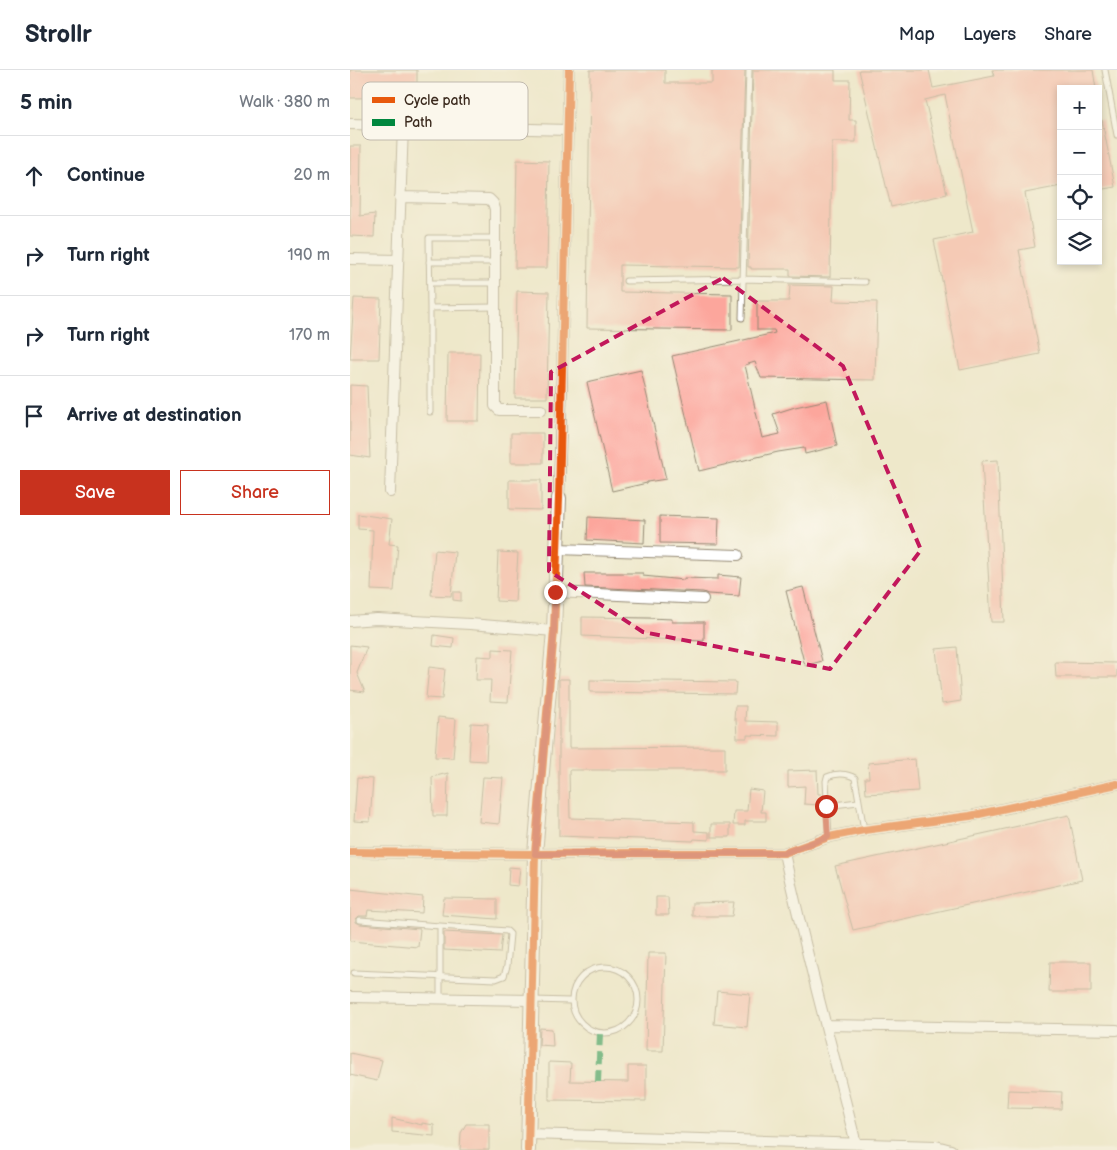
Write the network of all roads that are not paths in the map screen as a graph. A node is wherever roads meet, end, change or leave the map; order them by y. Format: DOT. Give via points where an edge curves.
graph roads {
  1 [pos="570,70"];
  2 [pos="749,70"];
  3 [pos="1105,70"];
  4 [pos="528,129"];
  5 [pos="568,130"];
  6 [pos="1117,135"];
  7 [pos="402,140"];
  8 [pos="400,197"];
  9 [pos="495,238"];
  10 [pos="350,259"];
  11 [pos="398,260"];
  12 [pos="430,262"];
  13 [pos="495,262"];
  14 [pos="744,280"];
  15 [pos="626,281"];
  16 [pos="865,282"];
  17 [pos="430,283"];
  18 [pos="495,283"];
  19 [pos="494,307"];
  20 [pos="430,308"];
  21 [pos="742,318"];
  22 [pos="542,410"];
  23 [pos="430,412"];
  24 [pos="390,492"];
  25 [pos="559,498"];
  26 [pos="557,549"];
  27 [pos="738,555"];
  28 [pos="555,592"];
  29 [pos="703,599"];
  30 [pos="350,621"];
  31 [pos="554,631"];
  32 [pos="1117,784"];
  33 [pos="858,802"];
  34 [pos="826,806"];
  35 [pos="864,830"];
  36 [pos="828,837"];
  37 [pos="350,852"];
  38 [pos="784,853"];
  39 [pos="535,854"];
  40 [pos="360,920"];
  41 [pos="440,927"];
  42 [pos="354,973"];
  43 [pos="440,977"];
  44 [pos="350,997"];
  45 [pos="440,998"];
  46 [pos="531,1000"];
  47 [pos="570,1001"];
  48 [pos="827,1025"];
  49 [pos="1117,1030"];
  50 [pos="528,1134"];
  51 [pos="856,1144"];
  52 [pos="711,1145"];
  53 [pos="528,1150"];
  54 [pos="951,1150"];
  1 -- 5 [label="street"];
  2 -- 14 [label="lane"];
  3 -- 6 [label="lane"];
  4 -- 5 [label="street"];
  5 -- 25 [label="street"];
  7 -- 8 [label="street"];
  8 -- 9 [label="street" via="489,199 495,209"];
  8 -- 11 [label="street"];
  9 -- 12 [label="lane" via="429,238"];
  9 -- 13 [label="street"];
  10 -- 11 [label="street"];
  11 -- 24 [label="street"];
  12 -- 13 [label="lane"];
  12 -- 17 [label="lane"];
  13 -- 18 [label="street"];
  14 -- 15 [label="lane"];
  14 -- 16 [label="lane"];
  14 -- 21 [label="lane"];
  17 -- 18 [label="lane"];
  17 -- 20 [label="lane"];
  18 -- 19 [label="street"];
  19 -- 20 [label="lane"];
  19 -- 22 [label="street" via="494,406 499,410"];
  20 -- 23 [label="lane"];
  25 -- 26 [label="street"];
  26 -- 27 [label="street"];
  26 -- 28 [label="street"];
  28 -- 29 [label="street"];
  28 -- 31 [label="street"];
  30 -- 31 [label="street" via="377,619"];
  31 -- 39 [label="street"];
  32 -- 35 [label="street" via="970,816"];
  33 -- 34 [label="lane"];
  33 -- 34 [label="lane" via="854,778 845,774 832,775 826,781"];
  33 -- 35 [label="lane"];
  34 -- 36 [label="lane"];
  35 -- 36 [label="street"];
  36 -- 38 [label="street"];
  37 -- 39 [label="street"];
  38 -- 39 [label="street"];
  38 -- 48 [label="street" via="807,956"];
  39 -- 46 [label="street"];
  40 -- 41 [label="lane"];
  41 -- 43 [label="lane"];
  41 -- 43 [label="lane" via="505,930 510,934 508,966 500,979"];
  42 -- 43 [label="lane"];
  43 -- 45 [label="lane"];
  44 -- 45 [label="street"];
  45 -- 46 [label="street"];
  46 -- 47 [label="lane"];
  46 -- 50 [label="street"];
  47 -- 47 [label="lane" via="577,1021 595,1033 616,1032 633,1020 639,999 632,979 614,967 593,968 576,981"];
  48 -- 49 [label="street"];
  48 -- 51 [label="street"];
  50 -- 52 [label="street"];
  50 -- 53 [label="street"];
  51 -- 52 [label="street"];
  51 -- 54 [label="street" via="936,1146"];
}
